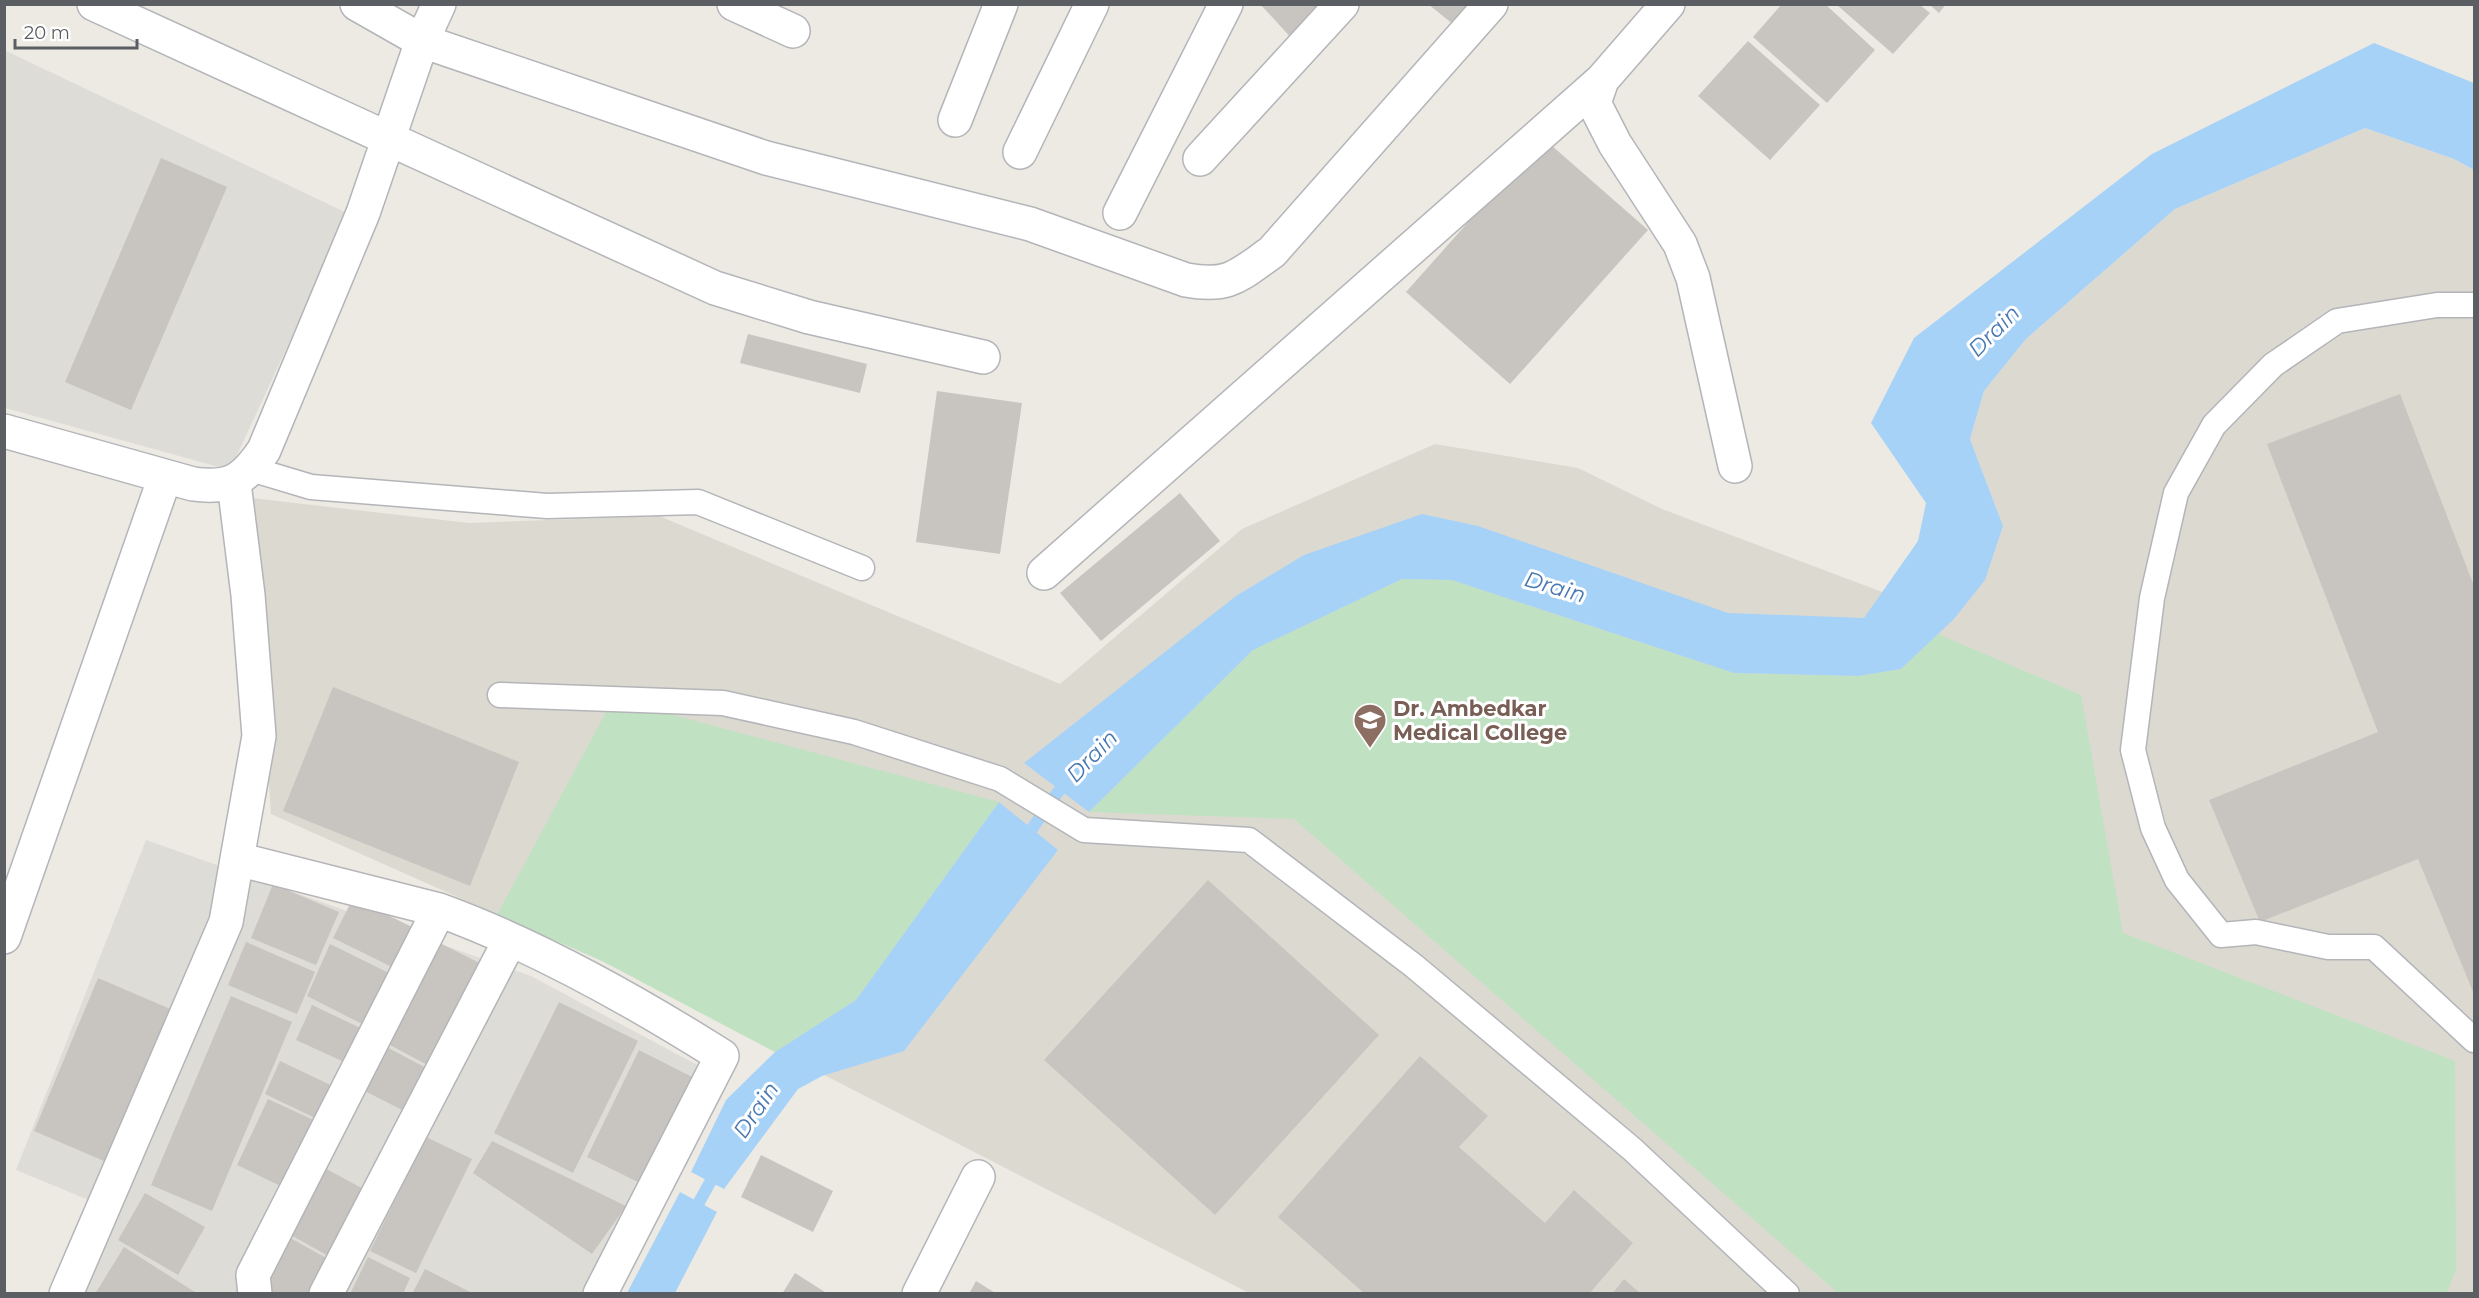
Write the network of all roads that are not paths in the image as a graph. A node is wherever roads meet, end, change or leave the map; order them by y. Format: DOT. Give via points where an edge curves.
graph roads {
  1 [pos="94,4"];
  2 [pos="357,4"];
  3 [pos="439,4"];
  4 [pos="734,4"];
  5 [pos="1001,4"];
  6 [pos="1092,4"];
  7 [pos="1226,4"];
  8 [pos="1342,4"];
  9 [pos="1491,4"];
  10 [pos="1668,4"];
  11 [pos="793,32"];
  12 [pos="422,40"];
  13 [pos="1602,80"];
  14 [pos="955,120"];
  15 [pos="388,139"];
  16 [pos="1020,152"];
  17 [pos="1200,159"];
  18 [pos="1120,213"];
  19 [pos="2475,305"];
  20 [pos="983,357"];
  21 [pos="5,431"];
  22 [pos="1735,466"];
  23 [pos="242,476"];
  24 [pos="165,477"];
  25 [pos="862,568"];
  26 [pos="1044,573"];
  27 [pos="500,695"];
  28 [pos="237,859"];
  29 [pos="439,910"];
  30 [pos="4,937"];
  31 [pos="510,940"];
  32 [pos="2475,1040"];
  33 [pos="978,1177"];
  34 [pos="66,1293"];
  35 [pos="255,1293"];
  36 [pos="326,1293"];
  37 [pos="600,1293"];
  38 [pos="919,1293"];
  39 [pos="1787,1293"];
  1 -- 15 [label="street"];
  2 -- 12 [label="street"];
  3 -- 12 [label="street"];
  4 -- 11 [label="street"];
  5 -- 14 [label="street"];
  6 -- 16 [label="street"];
  7 -- 18 [label="street"];
  8 -- 17 [label="street"];
  9 -- 12 [label="street" via="1272,252 1234,279 1212,285 1186,280 1030,224 766,158"];
  10 -- 13 [label="street"];
  12 -- 15 [label="street"];
  13 -- 22 [label="street" via="1594,103 1615,144 1680,244 1694,278"];
  13 -- 26 [label="street"];
  15 -- 20 [label="street" via="715,288 809,317"];
  15 -- 23 [label="street" via="363,213 264,450"];
  19 -- 32 [label="lane" via="2437,305 2337,321 2273,365 2214,425 2176,493 2152,598 2133,750 2153,828 2177,880 2221,935 2256,932 2328,947 2373,947"];
  21 -- 24 [label="street"];
  23 -- 24 [label="street" via="213,487"];
  23 -- 25 [label="lane" via="312,487 547,506 698,502"];
  23 -- 28 [label="street" via="259,736"];
  24 -- 30 [label="street"];
  27 -- 39 [label="lane" via="723,703 854,732 1000,779 1084,830 1249,840 1414,966 1623,1141"];
  28 -- 29 [label="street"];
  28 -- 34 [label="street" via="226,922"];
  29 -- 31 [label="street"];
  29 -- 35 [label="street" via="253,1275"];
  31 -- 36 [label="street"];
  31 -- 37 [label="street" via="647,1008 722,1056"];
  33 -- 38 [label="street"];
}
